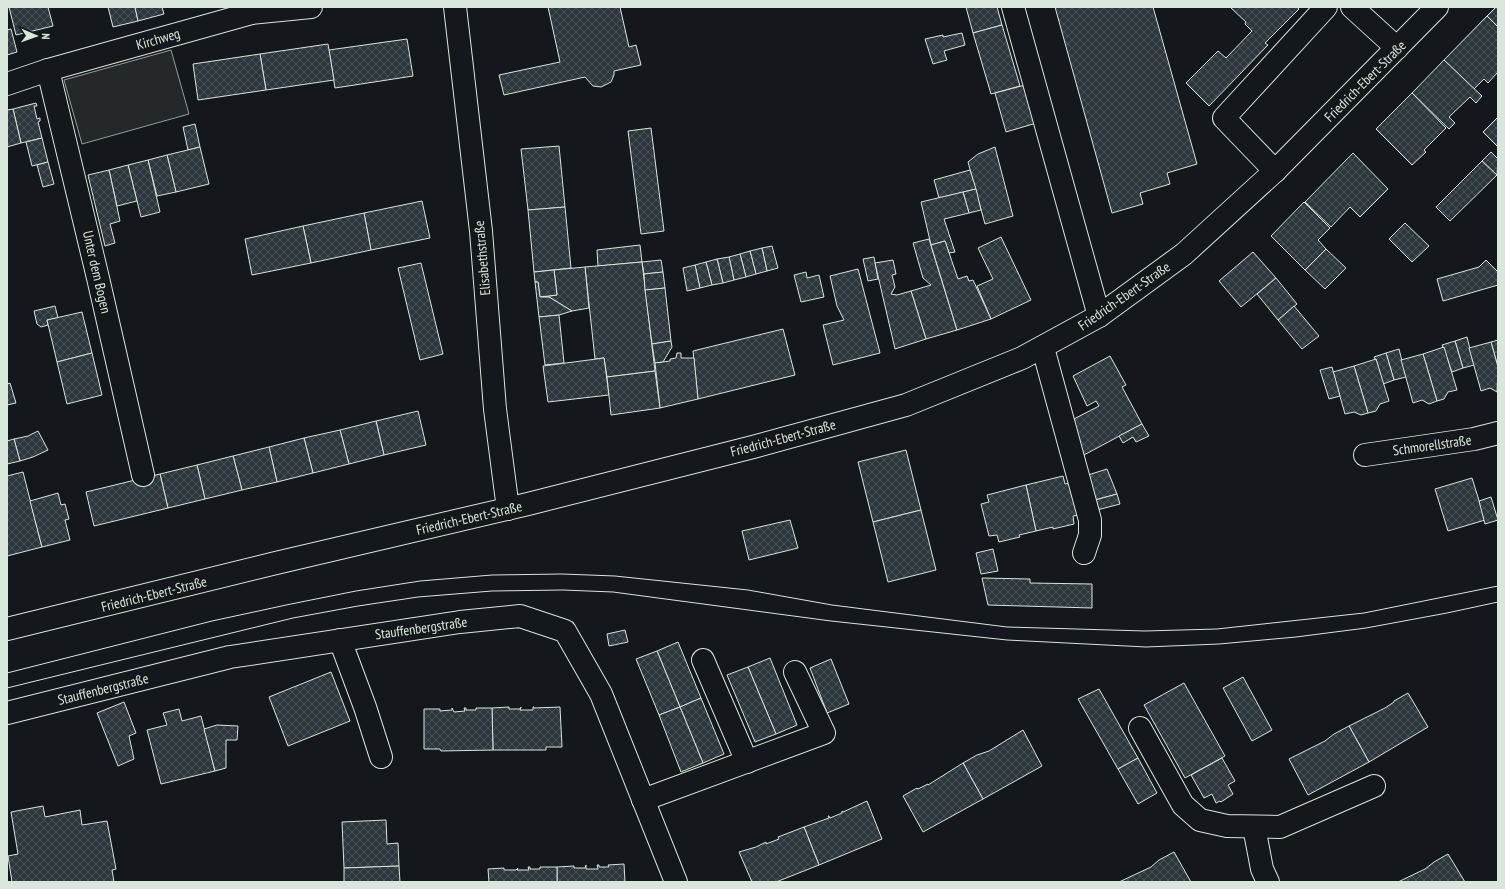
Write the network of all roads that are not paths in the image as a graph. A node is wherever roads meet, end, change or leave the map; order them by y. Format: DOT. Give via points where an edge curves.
graph roads {
  1 [pos="312,7"];
  2 [pos="455,7"];
  3 [pos="1013,7"];
  4 [pos="1326,7"];
  5 [pos="1352,7"];
  6 [pos="1428,10"];
  7 [pos="1397,48"];
  8 [pos="48,70"];
  9 [pos="7,84"];
  10 [pos="1275,171"];
  11 [pos="1099,316"];
  12 [pos="1043,348"];
  13 [pos="1498,433"];
  14 [pos="1365,455"];
  15 [pos="143,475"];
  16 [pos="508,509"];
  17 [pos="1084,553"];
  18 [pos="7,629"];
  19 [pos="340,640"];
  20 [pos="704,660"];
  21 [pos="795,672"];
  22 [pos="7,713"];
  23 [pos="1140,728"];
  24 [pos="381,757"];
  25 [pos="747,762"];
  26 [pos="1374,786"];
  27 [pos="643,800"];
  28 [pos="1254,827"];
  29 [pos="676,882"];
  30 [pos="1268,882"];
  1 -- 8 [label="street, Kirchweg" via="252,13"];
  2 -- 16 [label="street, Elisabethstraße" via="480,231 495,409"];
  3 -- 11 [label="street"];
  4 -- 10 [label="street" via="1224,118"];
  5 -- 7 [label="street"];
  6 -- 7 [label="street, Friedrich-Ebert-Straße"];
  7 -- 10 [label="street, Friedrich-Ebert-Straße"];
  8 -- 9 [label="street, Kirchweg"];
  8 -- 15 [label="street, Unter dem Bogen"];
  10 -- 11 [label="street, Friedrich-Ebert-Straße" via="1184,254"];
  11 -- 12 [label="street, Friedrich-Ebert-Straße"];
  12 -- 16 [label="street, Friedrich-Ebert-Straße" via="906,405"];
  12 -- 17 [label="street" via="1090,520 1090,535"];
  13 -- 14 [label="street, Schmorellstraße" via="1474,440"];
  16 -- 18 [label="street, Friedrich-Ebert-Straße"];
  19 -- 22 [label="street, Stauffenbergstraße" via="230,657"];
  19 -- 24 [label="street"];
  19 -- 27 [label="street, Stauffenbergstraße" via="520,616 565,630 601,694"];
  20 -- 25 [label="street"];
  21 -- 25 [label="street" via="824,733"];
  23 -- 28 [label="street" via="1184,805 1200,820 1226,826"];
  25 -- 27 [label="street"];
  26 -- 28 [label="street" via="1280,827"];
  27 -- 29 [label="street, Stauffenbergstraße"];
  28 -- 30 [label="street" via="1262,869"];
}
